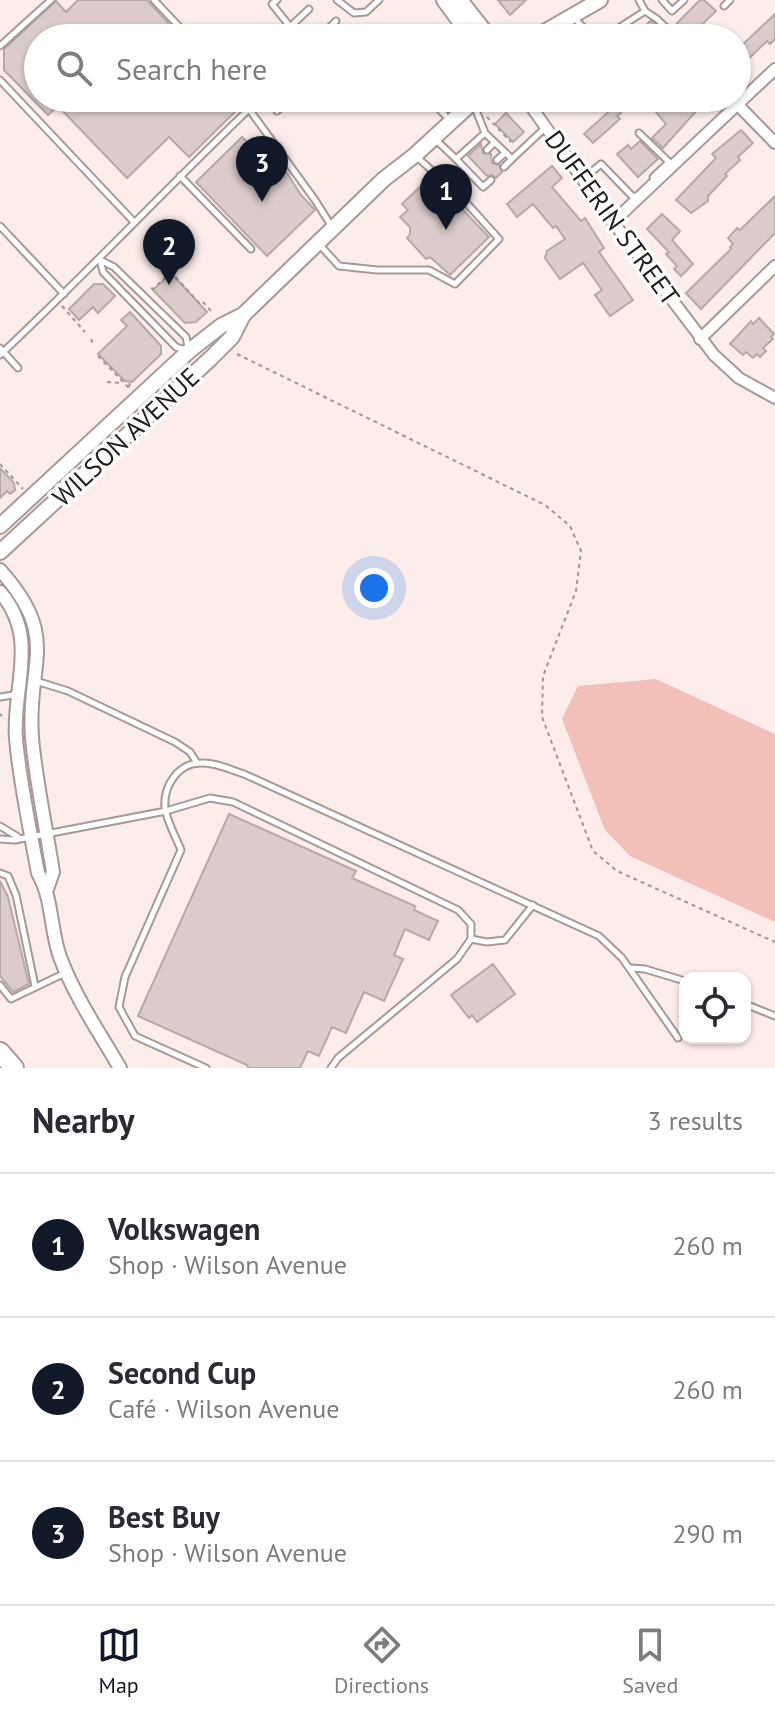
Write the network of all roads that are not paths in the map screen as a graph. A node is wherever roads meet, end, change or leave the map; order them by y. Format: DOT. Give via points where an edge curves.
graph roads {
  1 [pos="51,0"];
  2 [pos="154,0"];
  3 [pos="277,0"];
  4 [pos="337,0"];
  5 [pos="379,0"];
  6 [pos="444,0"];
  7 [pos="460,0"];
  8 [pos="639,0"];
  9 [pos="662,0"];
  10 [pos="684,0"];
  11 [pos="730,0"];
  12 [pos="594,1"];
  13 [pos="724,6"];
  14 [pos="309,9"];
  15 [pos="645,11"];
  16 [pos="573,15"];
  17 [pos="336,21"];
  18 [pos="24,24"];
  19 [pos="24,24"];
  20 [pos="177,24"];
  21 [pos="288,24"];
  22 [pos="293,24"];
  23 [pos="333,24"];
  24 [pos="460,24"];
  25 [pos="479,24"];
  26 [pos="558,24"];
  27 [pos="564,24"];
  28 [pos="581,24"];
  29 [pos="625,24"];
  30 [pos="662,24"];
  31 [pos="0,46"];
  32 [pos="775,69"];
  33 [pos="0,80"];
  34 [pos="751,92"];
  35 [pos="24,105"];
  36 [pos="30,112"];
  37 [pos="246,112"];
  38 [pos="251,112"];
  39 [pos="439,112"];
  40 [pos="459,112"];
  41 [pos="476,112"];
  42 [pos="535,112"];
  43 [pos="730,112"];
  44 [pos="745,112"];
  45 [pos="546,127"];
  46 [pos="485,133"];
  47 [pos="639,133"];
  48 [pos="434,138"];
  49 [pos="494,143"];
  50 [pos="775,143"];
  51 [pos="487,150"];
  52 [pos="505,153"];
  53 [pos="415,155"];
  54 [pos="456,159"];
  55 [pos="512,159"];
  56 [pos="497,160"];
  57 [pos="473,162"];
  58 [pos="672,164"];
  59 [pos="504,167"];
  60 [pos="466,169"];
  61 [pos="484,172"];
  62 [pos="180,176"];
  63 [pos="384,179"];
  64 [pos="583,179"];
  65 [pos="476,180"];
  66 [pos="491,180"];
  67 [pos="647,188"];
  68 [pos="134,222"];
  69 [pos="613,222"];
  70 [pos="0,226"];
  71 [pos="333,228"];
  72 [pos="318,242"];
  73 [pos="251,249"];
  74 [pos="100,260"];
  75 [pos="775,266"];
  76 [pos="64,294"];
  77 [pos="243,315"];
  78 [pos="700,339"];
  79 [pos="189,351"];
  80 [pos="1,352"];
  81 [pos="204,365"];
  82 [pos="18,368"];
  83 [pos="775,398"];
  84 [pos="0,526"];
  85 [pos="0,552"];
  86 [pos="0,570"];
  87 [pos="0,592"];
  88 [pos="34,686"];
  89 [pos="18,694"];
  90 [pos="0,697"];
  91 [pos="197,763"];
  92 [pos="166,811"];
  93 [pos="0,826"];
  94 [pos="46,833"];
  95 [pos="25,836"];
  96 [pos="0,839"];
  97 [pos="0,873"];
  98 [pos="47,889"];
  99 [pos="533,905"];
  100 [pos="471,939"];
  101 [pos="630,968"];
  102 [pos="66,972"];
  103 [pos="679,979"];
  104 [pos="0,985"];
  105 [pos="35,986"];
  106 [pos="751,1006"];
  107 [pos="775,1016"];
  108 [pos="678,1038"];
  109 [pos="0,1052"];
  110 [pos="14,1068"];
  111 [pos="120,1068"];
  112 [pos="206,1068"];
  113 [pos="331,1068"];
  1 -- 19 [label="lane"];
  2 -- 20 [label="lane"];
  3 -- 21 [label="lane" via="272,4"];
  4 -- 5 [label="lane" via="354,13 366,12"];
  6 -- 24 [label="main road"];
  7 -- 25 [label="main road"];
  8 -- 15 [label="lane"];
  9 -- 10 [label="lane" via="672,11"];
  11 -- 13 [label="lane"];
  12 -- 16 [label="main road"];
  14 -- 22 [label="lane"];
  15 -- 29 [label="lane"];
  15 -- 30 [label="lane"];
  16 -- 26 [label="main road"];
  16 -- 27 [label="main road"];
  16 -- 28 [label="lane"];
  17 -- 23 [label="lane"];
  18 -- 31 [label="lane"];
  32 -- 34 [label="street"];
  33 -- 35 [label="lane"];
  36 -- 68 [label="lane"];
  37 -- 62 [label="lane"];
  38 -- 71 [label="lane"];
  39 -- 63 [label="main road, WILSON AVENUE"];
  40 -- 48 [label="main road, WILSON AVENUE"];
  41 -- 46 [label="lane"];
  42 -- 45 [label="street, DUFFERIN STREET"];
  43 -- 58 [label="street"];
  44 -- 50 [label="street"];
  45 -- 55 [label="lane"];
  45 -- 64 [label="street, DUFFERIN STREET"];
  46 -- 49 [label="lane"];
  46 -- 54 [label="lane"];
  47 -- 58 [label="lane"];
  48 -- 53 [label="main road, WILSON AVENUE"];
  48 -- 54 [label="lane"];
  49 -- 51 [label="lane"];
  49 -- 52 [label="lane"];
  52 -- 55 [label="lane"];
  52 -- 56 [label="lane"];
  53 -- 63 [label="main road, WILSON AVENUE"];
  53 -- 72 [label="lane" via="499,239 455,284 429,270 339,266"];
  54 -- 60 [label="lane"];
  55 -- 59 [label="lane"];
  57 -- 60 [label="lane"];
  58 -- 67 [label="street"];
  60 -- 65 [label="lane"];
  61 -- 65 [label="lane"];
  62 -- 68 [label="lane"];
  62 -- 73 [label="lane"];
  63 -- 71 [label="main road, WILSON AVENUE"];
  64 -- 67 [label="lane" via="601,164 633,197"];
  64 -- 69 [label="street, DUFFERIN STREET"];
  65 -- 66 [label="lane" via="483,187"];
  67 -- 69 [label="street"];
  68 -- 74 [label="lane"];
  69 -- 78 [label="street, DUFFERIN STREET"];
  70 -- 76 [label="lane"];
  71 -- 72 [label="main road, WILSON AVENUE"];
  72 -- 77 [label="main road, WILSON AVENUE"];
  74 -- 76 [label="lane"];
  74 -- 79 [label="lane" via="114,267 186,337"];
  74 -- 79 [label="lane" via="103,272 176,347"];
  75 -- 78 [label="street"];
  76 -- 80 [label="lane"];
  77 -- 79 [label="main road, WILSON AVENUE"];
  77 -- 81 [label="main road, WILSON AVENUE" via="232,337"];
  78 -- 83 [label="street, DUFFERIN STREET" via="727,368"];
  79 -- 81 [label="main road"];
  79 -- 84 [label="main road, WILSON AVENUE"];
  80 -- 82 [label="lane"];
  81 -- 85 [label="main road, WILSON AVENUE"];
  86 -- 88 [label="street" via="32,618 38,649"];
  87 -- 89 [label="street" via="21,633"];
  88 -- 89 [label="lane"];
  88 -- 91 [label="lane" via="68,691 175,742"];
  88 -- 94 [label="street" via="32,743"];
  89 -- 90 [label="lane"];
  89 -- 95 [label="street" via="16,740"];
  91 -- 92 [label="lane" via="176,773 165,795"];
  91 -- 99 [label="lane" via="244,774"];
  92 -- 94 [label="lane"];
  92 -- 100 [label="lane" via="210,798 233,802 458,910 471,924"];
  92 -- 112 [label="lane" via="181,850 125,977 119,1007 135,1036"];
  93 -- 95 [label="lane"];
  94 -- 95 [label="lane"];
  94 -- 98 [label="street" via="53,872"];
  95 -- 96 [label="lane"];
  95 -- 98 [label="street"];
  97 -- 105 [label="lane" via="8,876 16,895"];
  98 -- 102 [label="street"];
  99 -- 100 [label="lane" via="505,940"];
  99 -- 101 [label="lane" via="599,936"];
  100 -- 113 [label="lane" via="457,959"];
  101 -- 103 [label="lane"];
  101 -- 108 [label="lane"];
  102 -- 105 [label="lane"];
  102 -- 111 [label="street"];
  104 -- 105 [label="lane" via="11,999"];
  106 -- 107 [label="lane"];
  109 -- 110 [label="highway"];
}
